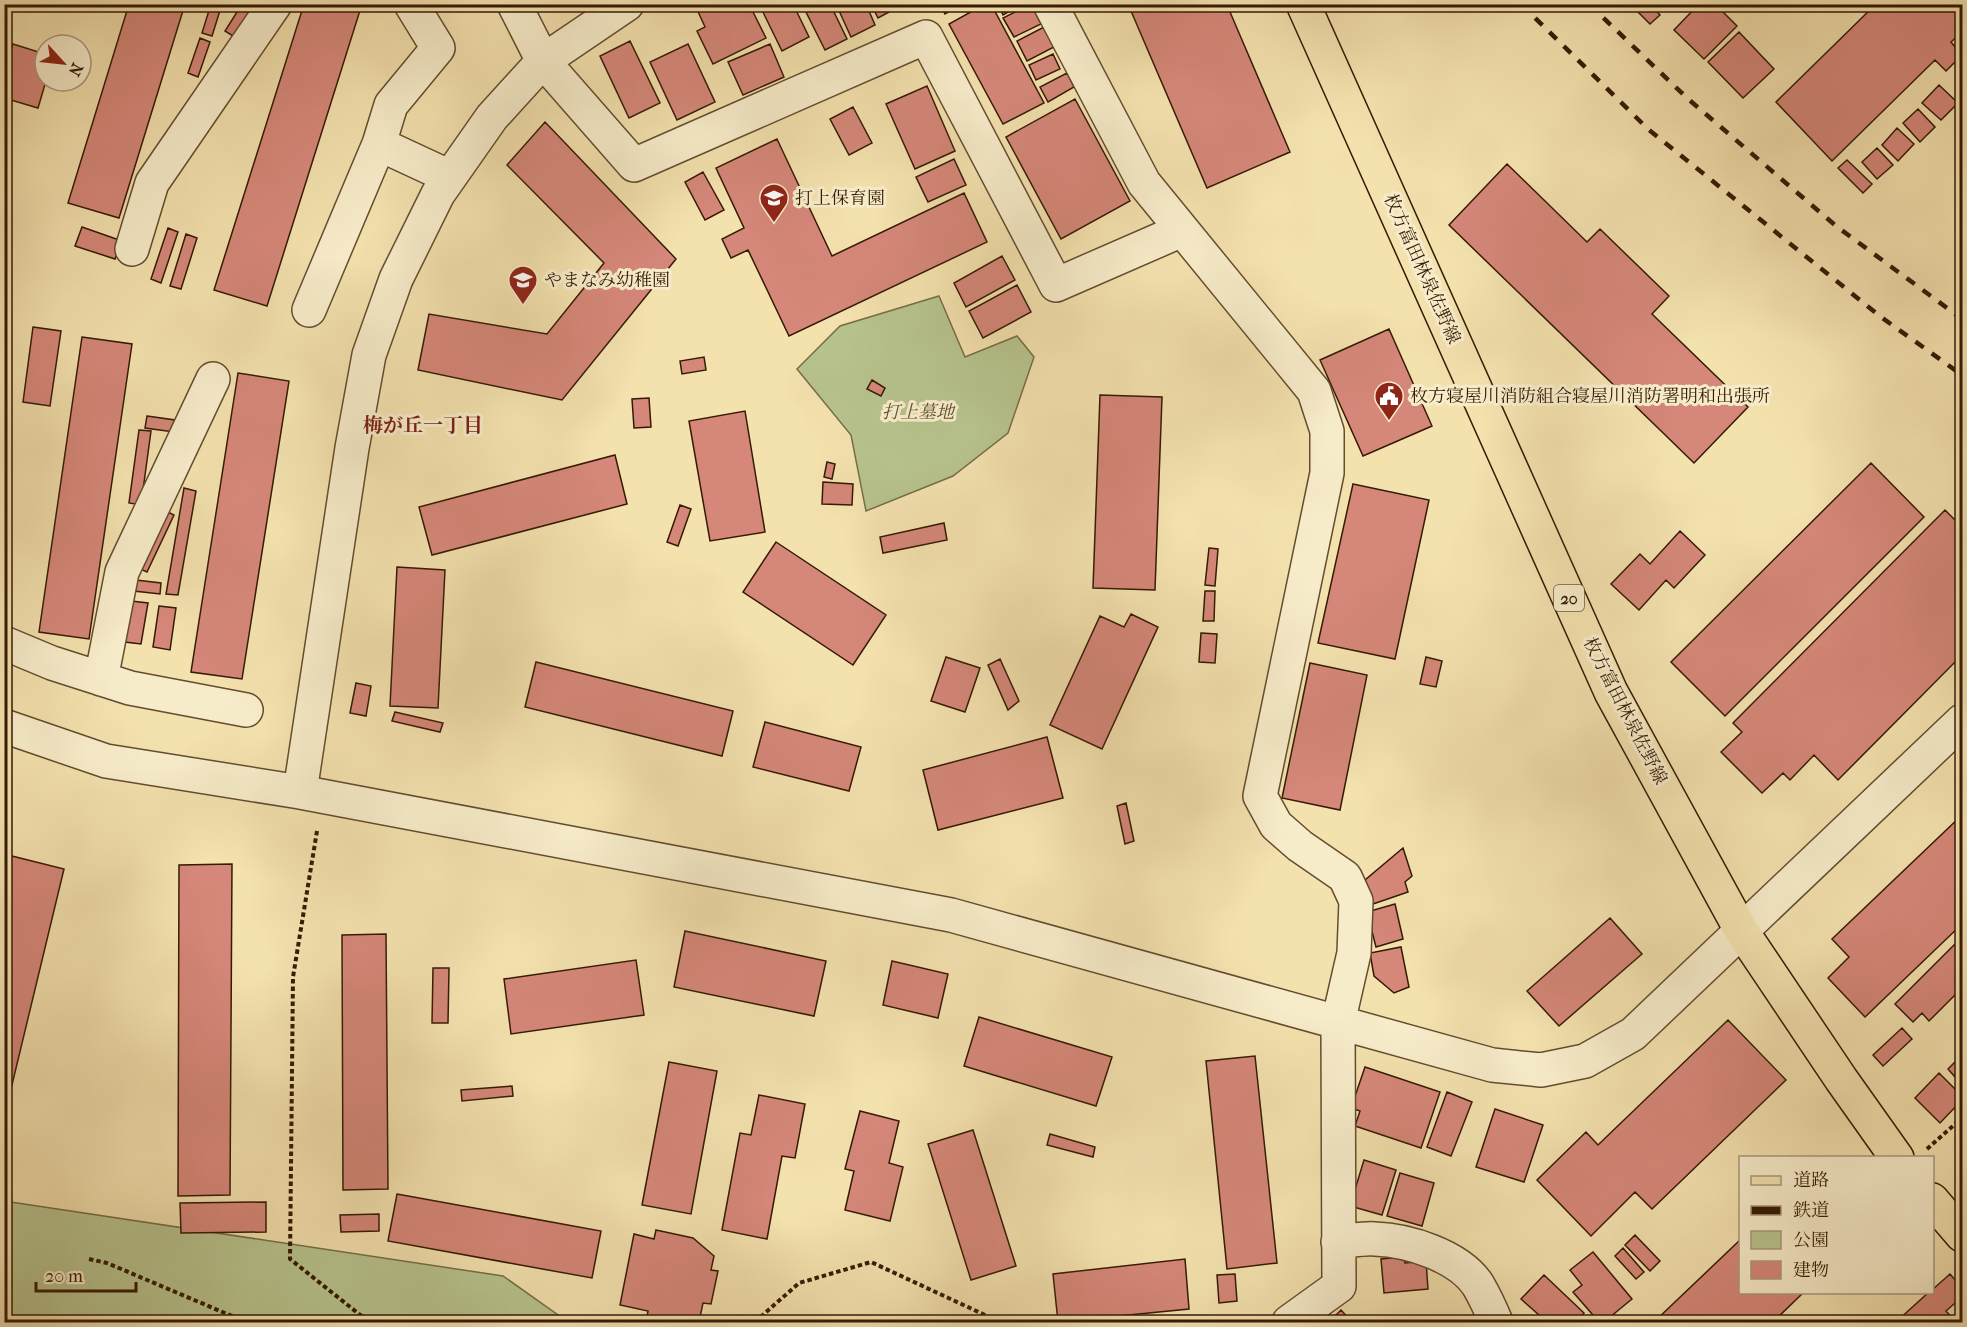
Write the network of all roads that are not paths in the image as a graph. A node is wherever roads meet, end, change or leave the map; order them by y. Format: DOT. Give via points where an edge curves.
graph roads {
  1 [pos="275,4"];
  2 [pos="411,4"];
  3 [pos="514,4"];
  4 [pos="627,4"];
  5 [pos="1050,4"];
  6 [pos="1303,4"];
  7 [pos="543,60"];
  8 [pos="379,144"];
  9 [pos="450,177"];
  10 [pos="1182,230"];
  11 [pos="132,249"];
  12 [pos="309,310"];
  13 [pos="213,379"];
  14 [pos="4,643"];
  15 [pos="101,679"];
  16 [pos="246,710"];
  17 [pos="1962,721"];
  18 [pos="4,726"];
  19 [pos="300,792"];
  20 [pos="1741,930"];
  21 [pos="1338,1023"];
  22 [pos="1911,1154"];
  23 [pos="1934,1202"];
  24 [pos="1962,1235"];
  25 [pos="1338,1242"];
  26 [pos="1289,1323"];
  27 [pos="1496,1323"];
  1 -- 11 [label="street" via="152,183"];
  2 -- 8 [label="street" via="438,48 391,105"];
  3 -- 7 [label="street"];
  4 -- 7 [label="street"];
  5 -- 10 [label="street" via="1144,183"];
  6 -- 20 [label="main road, 枚方富田林泉佐野線 / 20" via="1611,692"];
  7 -- 9 [label="street" via="492,117"];
  7 -- 10 [label="street" via="634,165 926,37 1056,285"];
  8 -- 9 [label="street"];
  8 -- 12 [label="street"];
  9 -- 19 [label="street" via="396,279 369,355"];
  10 -- 21 [label="street" via="1314,391 1327,431 1328,473 1260,796 1276,825 1345,877 1356,901 1354,953"];
  13 -- 15 [label="street" via="122,572"];
  14 -- 15 [label="street"];
  15 -- 16 [label="street"];
  17 -- 20 [label="street"];
  18 -- 19 [label="street" via="106,761"];
  19 -- 21 [label="street" via="951,915"];
  20 -- 21 [label="street" via="1633,1034 1586,1061 1540,1070 1492,1065"];
  20 -- 22 [label="main road, 枚方富田林泉佐野線 / 20" via="1841,1079"];
  21 -- 25 [label="street"];
  23 -- 24 [label="main road"];
  25 -- 26 [label="street" via="1339,1286"];
  25 -- 27 [label="street" via="1405,1242 1457,1264 1477,1283"];
}
